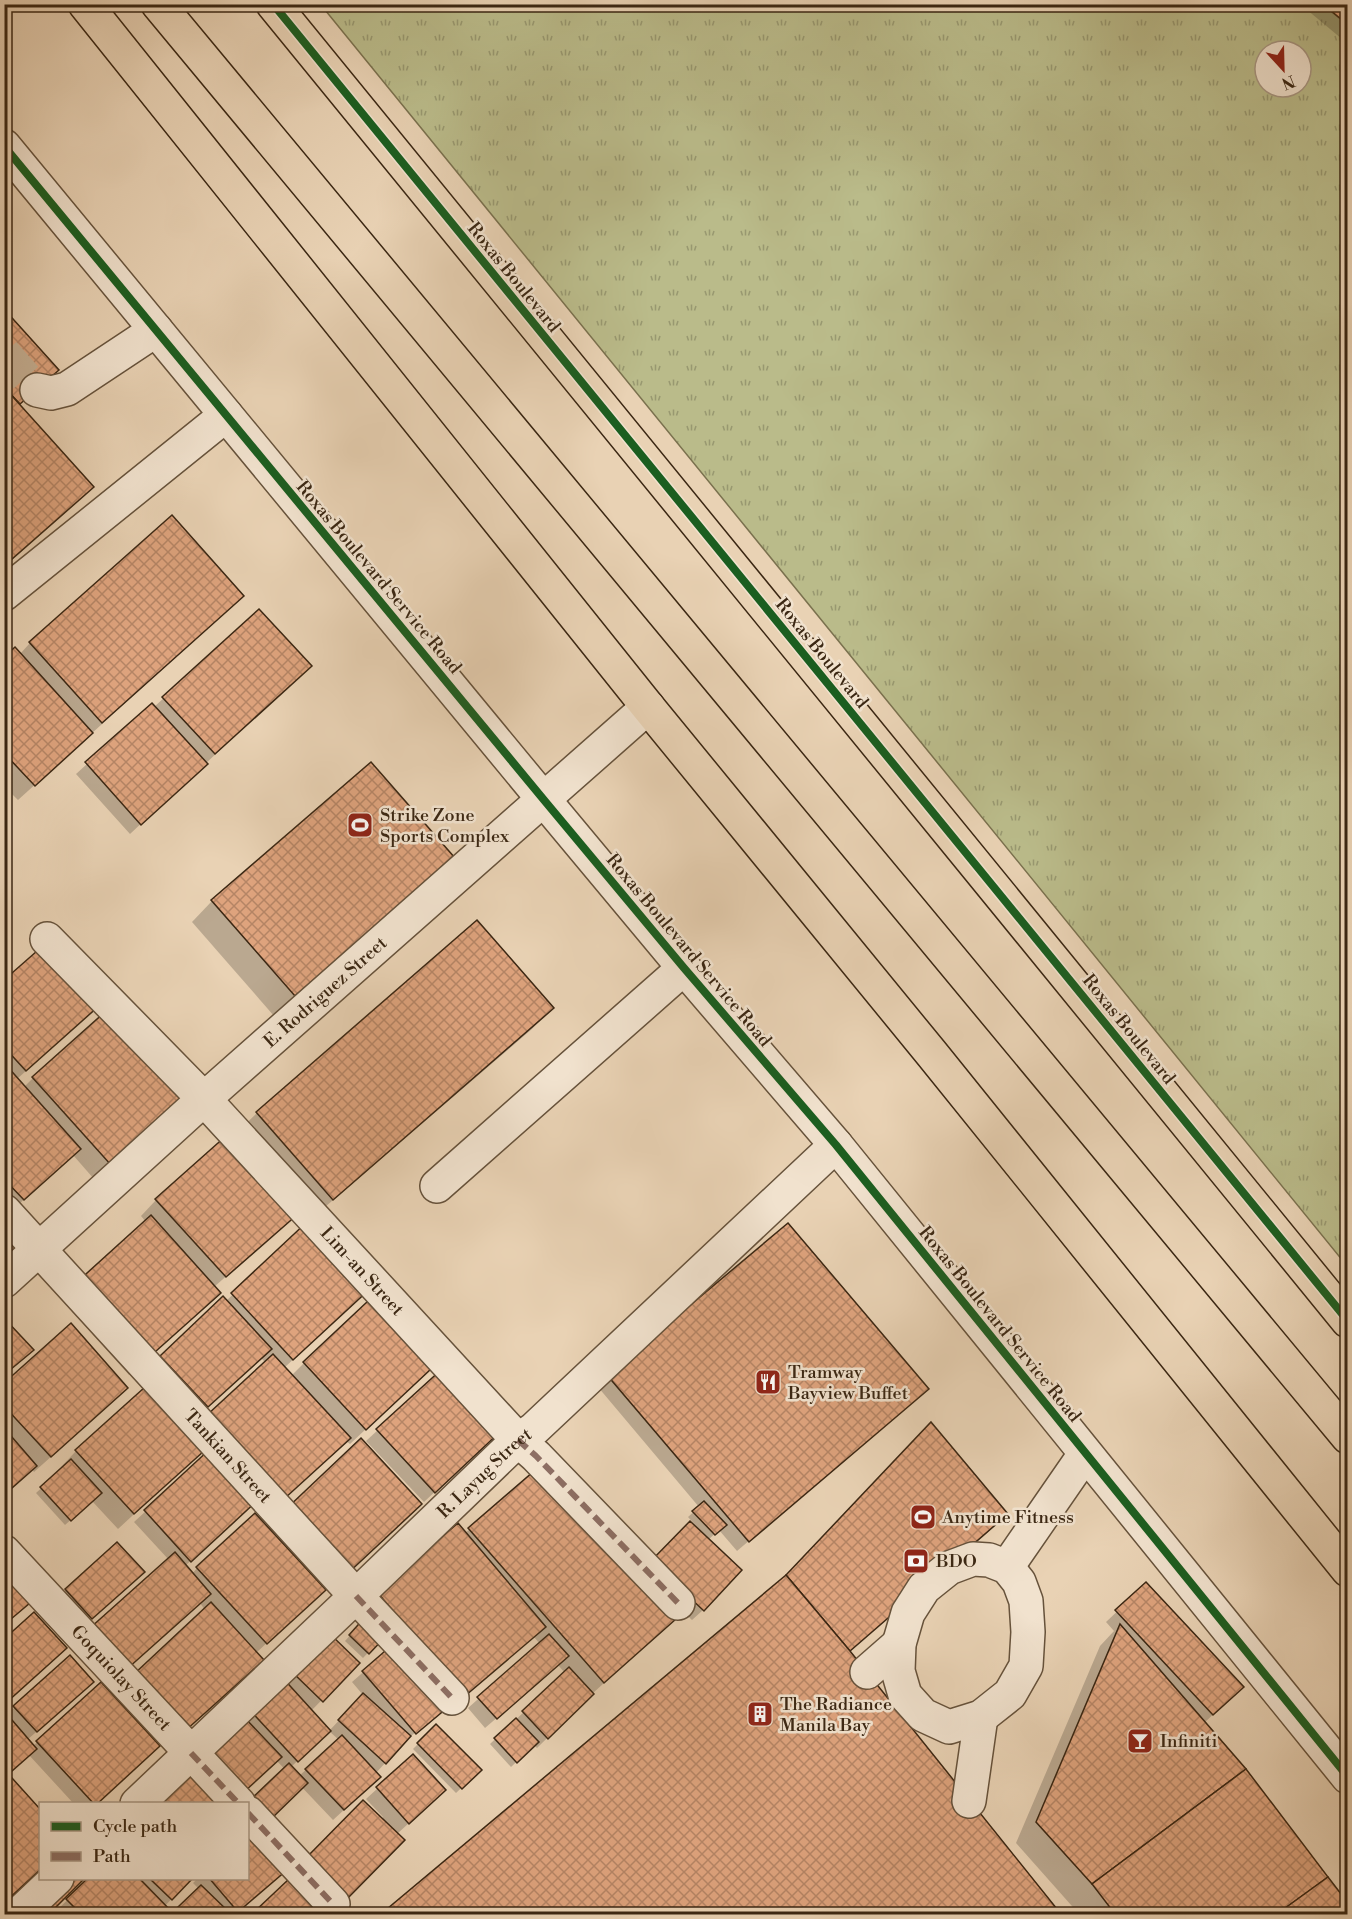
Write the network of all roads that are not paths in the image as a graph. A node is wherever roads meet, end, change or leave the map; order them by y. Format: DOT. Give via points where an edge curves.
graph roads {
  1 [pos="85,4"];
  2 [pos="158,4"];
  3 [pos="273,4"];
  4 [pos="4,146"];
  5 [pos="156,330"];
  6 [pos="37,390"];
  7 [pos="226,415"];
  8 [pos="4,594"];
  9 [pos="648,707"];
  10 [pos="544,801"];
  11 [pos="47,939"];
  12 [pos="684,968"];
  13 [pos="204,1099"];
  14 [pos="836,1145"];
  15 [pos="437,1186"];
  16 [pos="4,1211"];
  17 [pos="40,1250"];
  18 [pos="4,1281"];
  19 [pos="1347,1321"];
  20 [pos="1347,1437"];
  21 [pos="518,1440"];
  22 [pos="1085,1454"];
  23 [pos="4,1552"];
  24 [pos="1007,1567"];
  25 [pos="1347,1570"];
  26 [pos="356,1596"];
  27 [pos="678,1603"];
  28 [pos="899,1644"];
  29 [pos="867,1672"];
  30 [pos="452,1698"];
  31 [pos="981,1717"];
  32 [pos="191,1753"];
  33 [pos="1347,1777"];
  34 [pos="969,1800"];
  35 [pos="138,1802"];
  36 [pos="238,1802"];
  37 [pos="249,1814"];
  38 [pos="55,1880"];
  39 [pos="333,1904"];
  40 [pos="19,1914"];
  1 -- 9 [label="main road"];
  2 -- 20 [label="main road"];
  3 -- 19 [label="main road, Roxas Boulevard"];
  4 -- 5 [label="street, Roxas Boulevard Service Road"];
  5 -- 6 [label="street" via="67,389 51,393"];
  5 -- 7 [label="street, Roxas Boulevard Service Road"];
  7 -- 8 [label="street"];
  7 -- 10 [label="street, Roxas Boulevard Service Road"];
  9 -- 10 [label="street, E. Rodriguez Street"];
  9 -- 25 [label="main road"];
  10 -- 12 [label="street, Roxas Boulevard Service Road"];
  10 -- 13 [label="street, E. Rodriguez Street"];
  11 -- 13 [label="street, Lim-an Street"];
  12 -- 14 [label="street, Roxas Boulevard Service Road"];
  12 -- 15 [label="street"];
  13 -- 17 [label="street, E. Rodriguez Street"];
  13 -- 21 [label="street, Lim-an Street"];
  14 -- 21 [label="street, R. Layug Street"];
  14 -- 22 [label="street, Roxas Boulevard Service Road"];
  16 -- 17 [label="street, Tankian Street"];
  17 -- 18 [label="street, E. Rodriguez Street"];
  17 -- 26 [label="street, Tankian Street"];
  21 -- 26 [label="street, R. Layug Street"];
  21 -- 27 [label="street, Lim-an Street"];
  22 -- 24 [label="street"];
  22 -- 33 [label="street, Roxas Boulevard Service Road"];
  23 -- 32 [label="street, Goquiolay Street"];
  24 -- 28 [label="street" via="973,1558 949,1568 924,1588 908,1613"];
  24 -- 31 [label="street" via="1019,1582 1026,1601 1026,1666 1010,1695"];
  26 -- 30 [label="street, Tankian Street"];
  26 -- 32 [label="street, R. Layug Street"];
  28 -- 29 [label="street"];
  28 -- 31 [label="street" via="898,1671 905,1695 923,1715 949,1727"];
  31 -- 34 [label="street"];
  32 -- 35 [label="street, R. Layug Street"];
  32 -- 36 [label="street, Goquiolay Street"];
  37 -- 39 [label="street"];
  38 -- 40 [label="street"];
}
